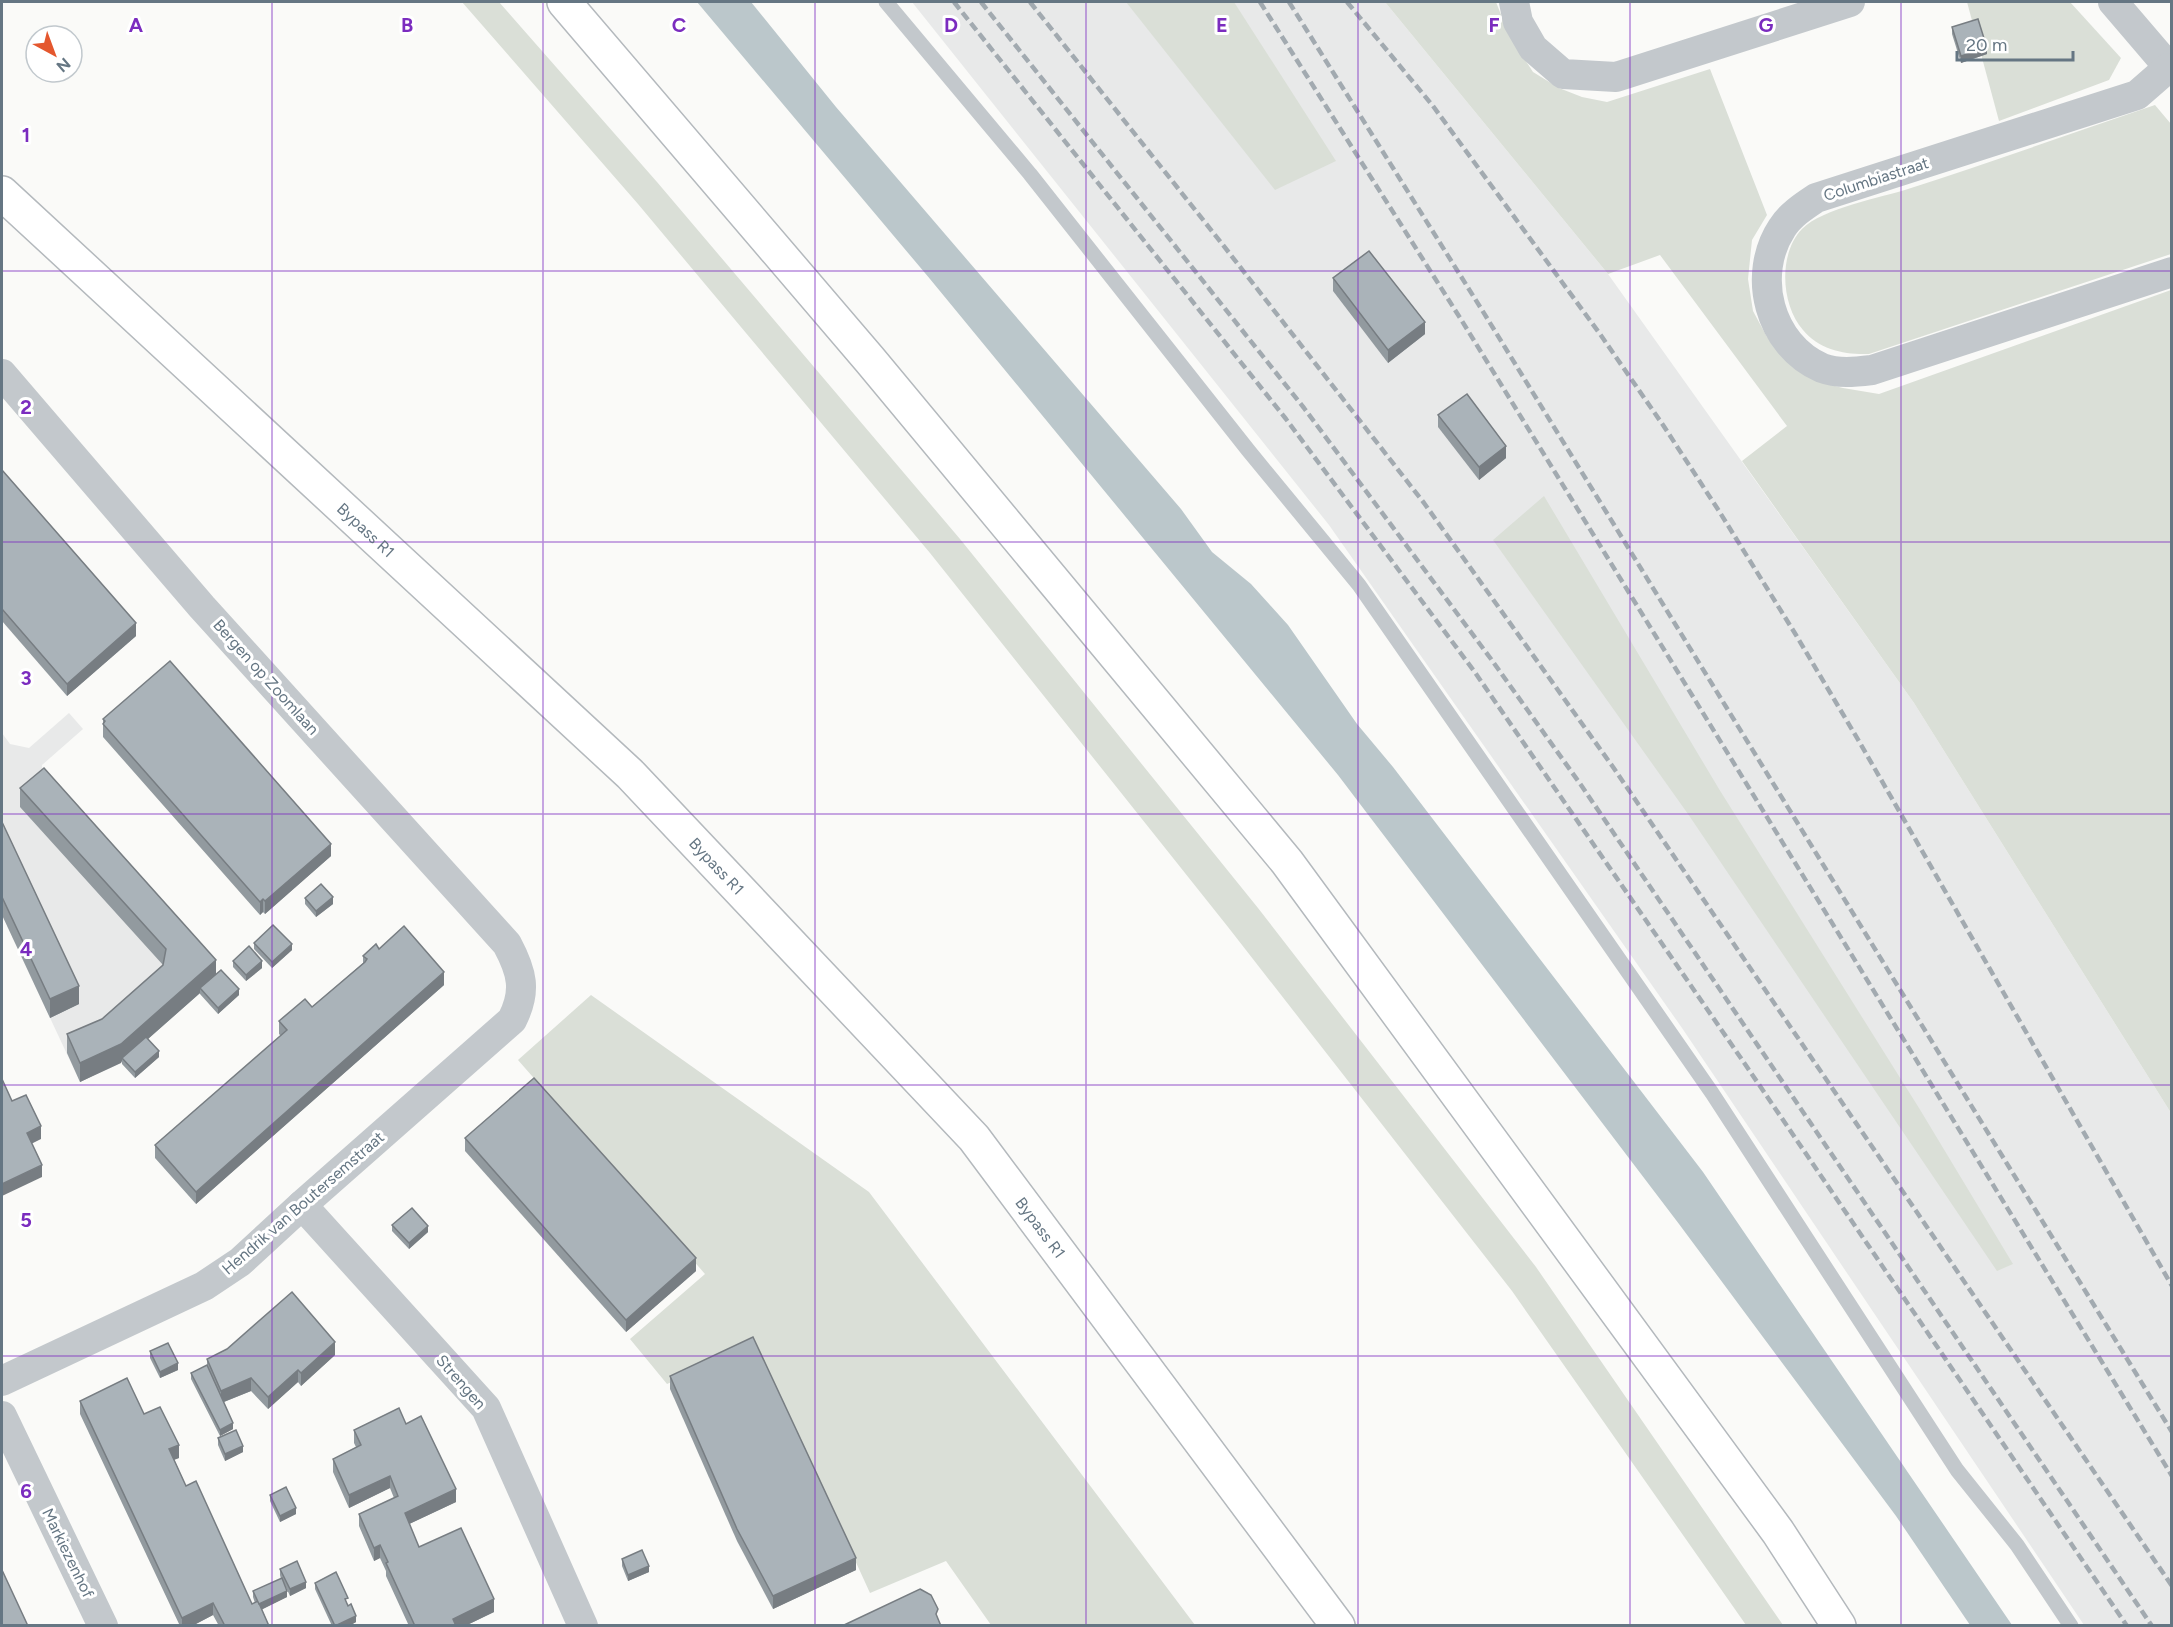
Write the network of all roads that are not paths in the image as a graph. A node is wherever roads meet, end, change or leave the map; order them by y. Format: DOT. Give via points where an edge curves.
graph roads {
  1 [pos="564,2"];
  2 [pos="886,2"];
  3 [pos="1514,2"];
  4 [pos="1850,2"];
  5 [pos="2113,2"];
  6 [pos="2170,70"];
  7 [pos="2,193"];
  8 [pos="2172,272"];
  9 [pos="2,374"];
  10 [pos="522,983"];
  11 [pos="302,1205"];
  12 [pos="2,1381"];
  13 [pos="2,1416"];
  14 [pos="103,1626"];
  15 [pos="583,1626"];
  16 [pos="1338,1626"];
  17 [pos="1839,1626"];
  18 [pos="2071,1626"];
  1 -- 17 [label="highway" via="870,360 1287,862 1778,1532"];
  2 -- 18 [label="lane" via="1030,174 1359,585 1712,1093 1957,1470 2017,1545"];
  3 -- 4 [label="street" via="1518,22 1533,48 1563,74 1616,77"];
  5 -- 6 [label="street, Columbiastraat"];
  6 -- 8 [label="street, Columbiastraat" via="2137,94 1816,198 1782,227 1765,272 1774,317 1791,343 1803,357 1824,369 1850,373 1872,370"];
  7 -- 16 [label="highway, Bypass R1" via="630,774 974,1138"];
  9 -- 10 [label="street, Bergen op Zoomlaan" via="202,607 507,944"];
  10 -- 11 [label="street, Hendrik van Boutersemstraat" via="520,1004 512,1020"];
  11 -- 12 [label="street, Hendrik van Boutersemstraat" via="240,1262 204,1286"];
  11 -- 15 [label="street, Strengen" via="486,1408"];
  13 -- 14 [label="street, Markiezenhof"];
}
